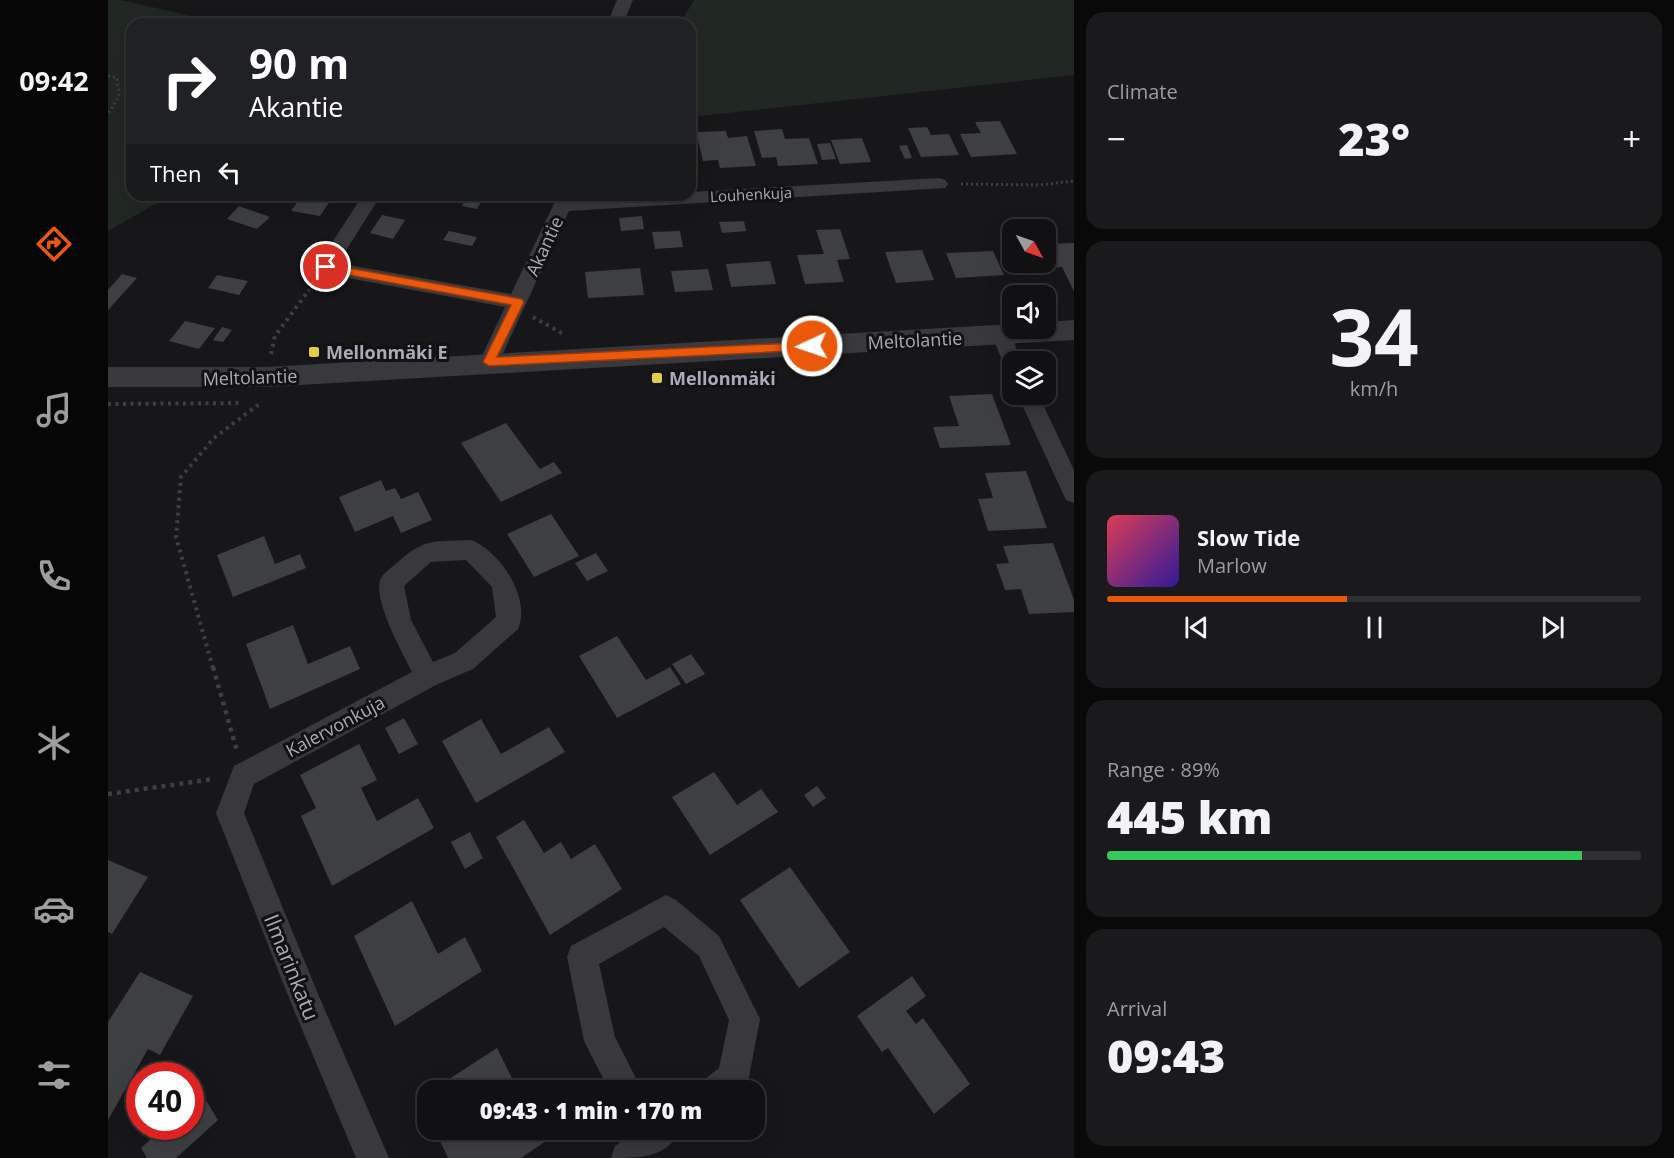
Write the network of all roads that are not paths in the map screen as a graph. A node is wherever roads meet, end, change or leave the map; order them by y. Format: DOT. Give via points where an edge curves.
graph roads {
  1 [pos="625,0"];
  2 [pos="618,18"];
  3 [pos="939,184"];
  4 [pos="696,194"];
  5 [pos="368,201"];
  6 [pos="565,201"];
  7 [pos="518,302"];
  8 [pos="1074,330"];
  9 [pos="1056,331"];
  10 [pos="1002,335"];
  11 [pos="489,362"];
  12 [pos="108,377"];
  13 [pos="1032,405"];
  14 [pos="1074,494"];
  15 [pos="427,677"];
  16 [pos="244,775"];
  17 [pos="621,1080"];
  18 [pos="729,1080"];
  19 [pos="373,1158"];
  1 -- 2 [label="street"];
  3 -- 4 [label="street, Louhenkuja"];
  5 -- 7 [label="street" via="326,267"];
  6 -- 7 [label="street, Akantie"];
  7 -- 11 [label="street, Akantie"];
  8 -- 9 [label="street, Meltolantie"];
  10 -- 11 [label="street, Meltolantie"];
  11 -- 12 [label="street, Meltolantie" via="265,394 166,379"];
  13 -- 14 [label="street"];
  15 -- 15 [label="street, Kalervonkuja" via="464,661 509,621 503,583 471,550 426,552 391,583 399,621"];
  15 -- 16 [label="street, Kalervonkuja"];
  16 -- 19 [label="street, Ilmarinkatu" via="230,813"];
  17 -- 18 [label="street" via="600,1041 582,957 666,910 710,946 745,1019 733,1077"];
}
